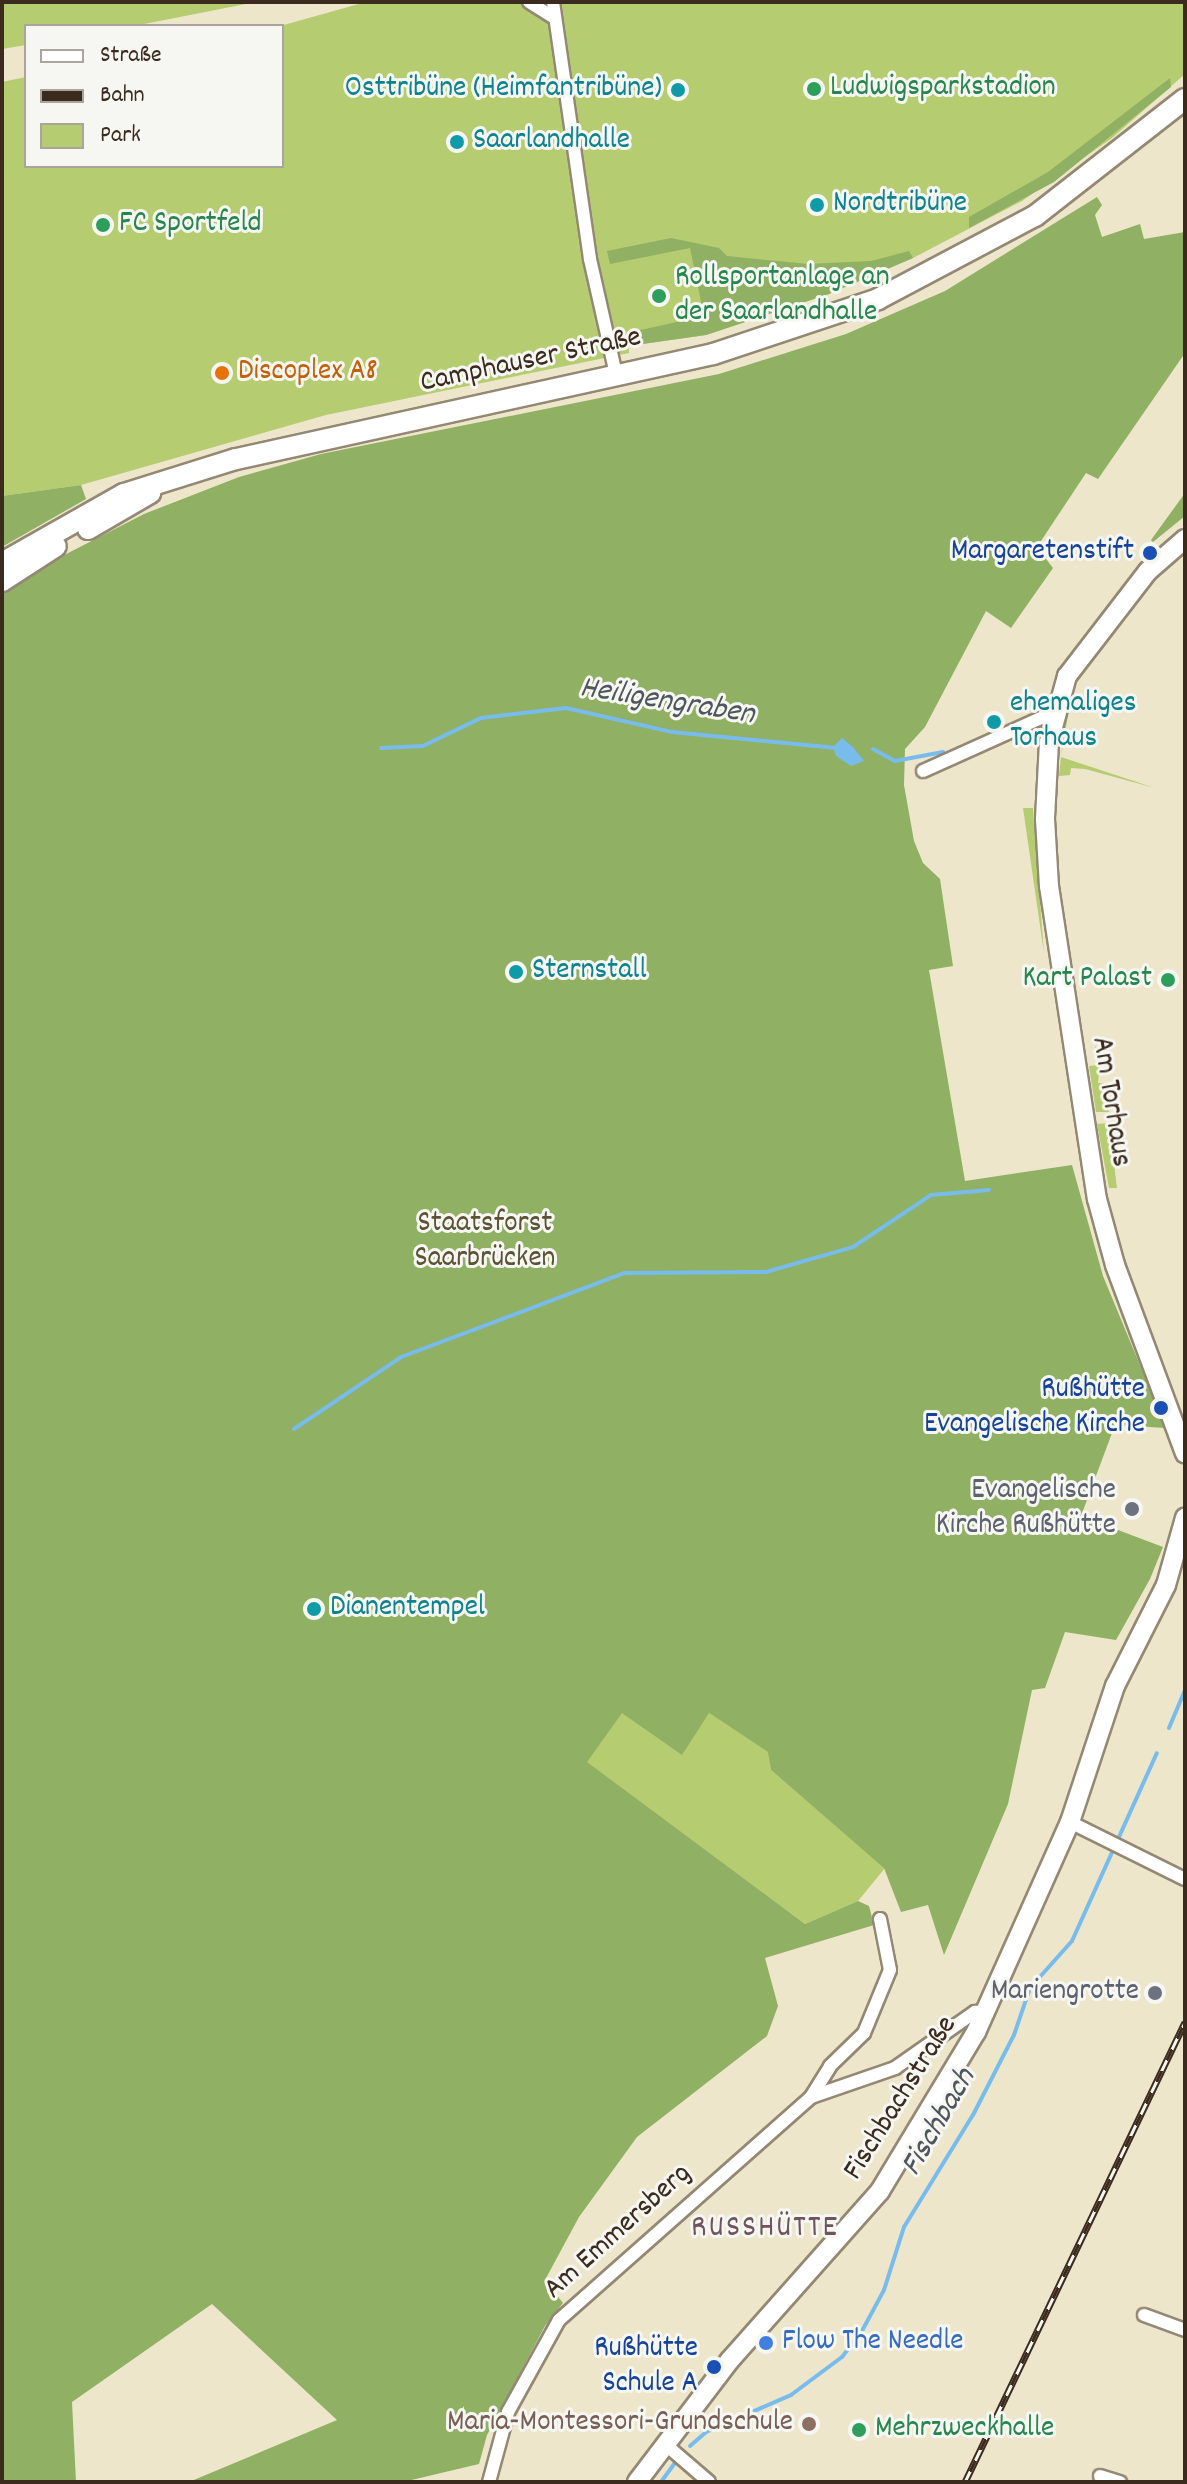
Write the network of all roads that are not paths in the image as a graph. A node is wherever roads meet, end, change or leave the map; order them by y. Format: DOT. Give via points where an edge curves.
graph roads {
  1 [pos="529,2"];
  2 [pos="553,2"];
  3 [pos="553,17"];
  4 [pos="1185,99"];
  5 [pos="616,374"];
  6 [pos="163,485"];
  7 [pos="1185,539"];
  8 [pos="2,563"];
  9 [pos="2,581"];
  10 [pos="1054,712"];
  11 [pos="923,771"];
  12 [pos="1184,1446"];
  13 [pos="1185,1518"];
  14 [pos="1070,1822"];
  15 [pos="1185,1879"];
  16 [pos="880,1919"];
  17 [pos="988,2011"];
  18 [pos="811,2097"];
  19 [pos="1144,2315"];
  20 [pos="1185,2330"];
  21 [pos="670,2448"];
  22 [pos="1100,2476"];
  23 [pos="489,2482"];
  24 [pos="637,2482"];
  25 [pos="709,2482"];
  26 [pos="1120,2482"];
  1 -- 3 [label="street"];
  2 -- 3 [label="street"];
  3 -- 5 [label="street" via="590,259"];
  4 -- 5 [label="main road, Camphauser Straße" via="1082,183 935,273 786,332"];
  5 -- 6 [label="main road, Camphauser Straße" via="303,440"];
  6 -- 8 [label="main road, Camphauser Straße" via="124,494"];
  6 -- 9 [label="main road, Camphauser Straße"];
  7 -- 10 [label="main road, Am Torhaus" via="1148,571 1090,642 1067,676"];
  10 -- 11 [label="street"];
  10 -- 12 [label="main road, Am Torhaus" via="1045,819 1049,886 1085,1144 1115,1265"];
  13 -- 14 [label="main road, Fischbachstraße" via="1166,1585 1115,1686"];
  14 -- 15 [label="street"];
  14 -- 17 [label="main road, Fischbachstraße"];
  16 -- 18 [label="street, Am Emmersberg" via="890,1970 880,1999 864,2033 830,2066"];
  17 -- 18 [label="street, Am Emmersberg" via="975,2012 895,2068"];
  17 -- 21 [label="main road, Fischbachstraße" via="880,2191 730,2360"];
  18 -- 23 [label="street, Am Emmersberg" via="559,2320 508,2412"];
  19 -- 20 [label="street"];
  21 -- 24 [label="main road, Fischbachstraße"];
  21 -- 25 [label="street"];
  22 -- 26 [label="street"];
}
